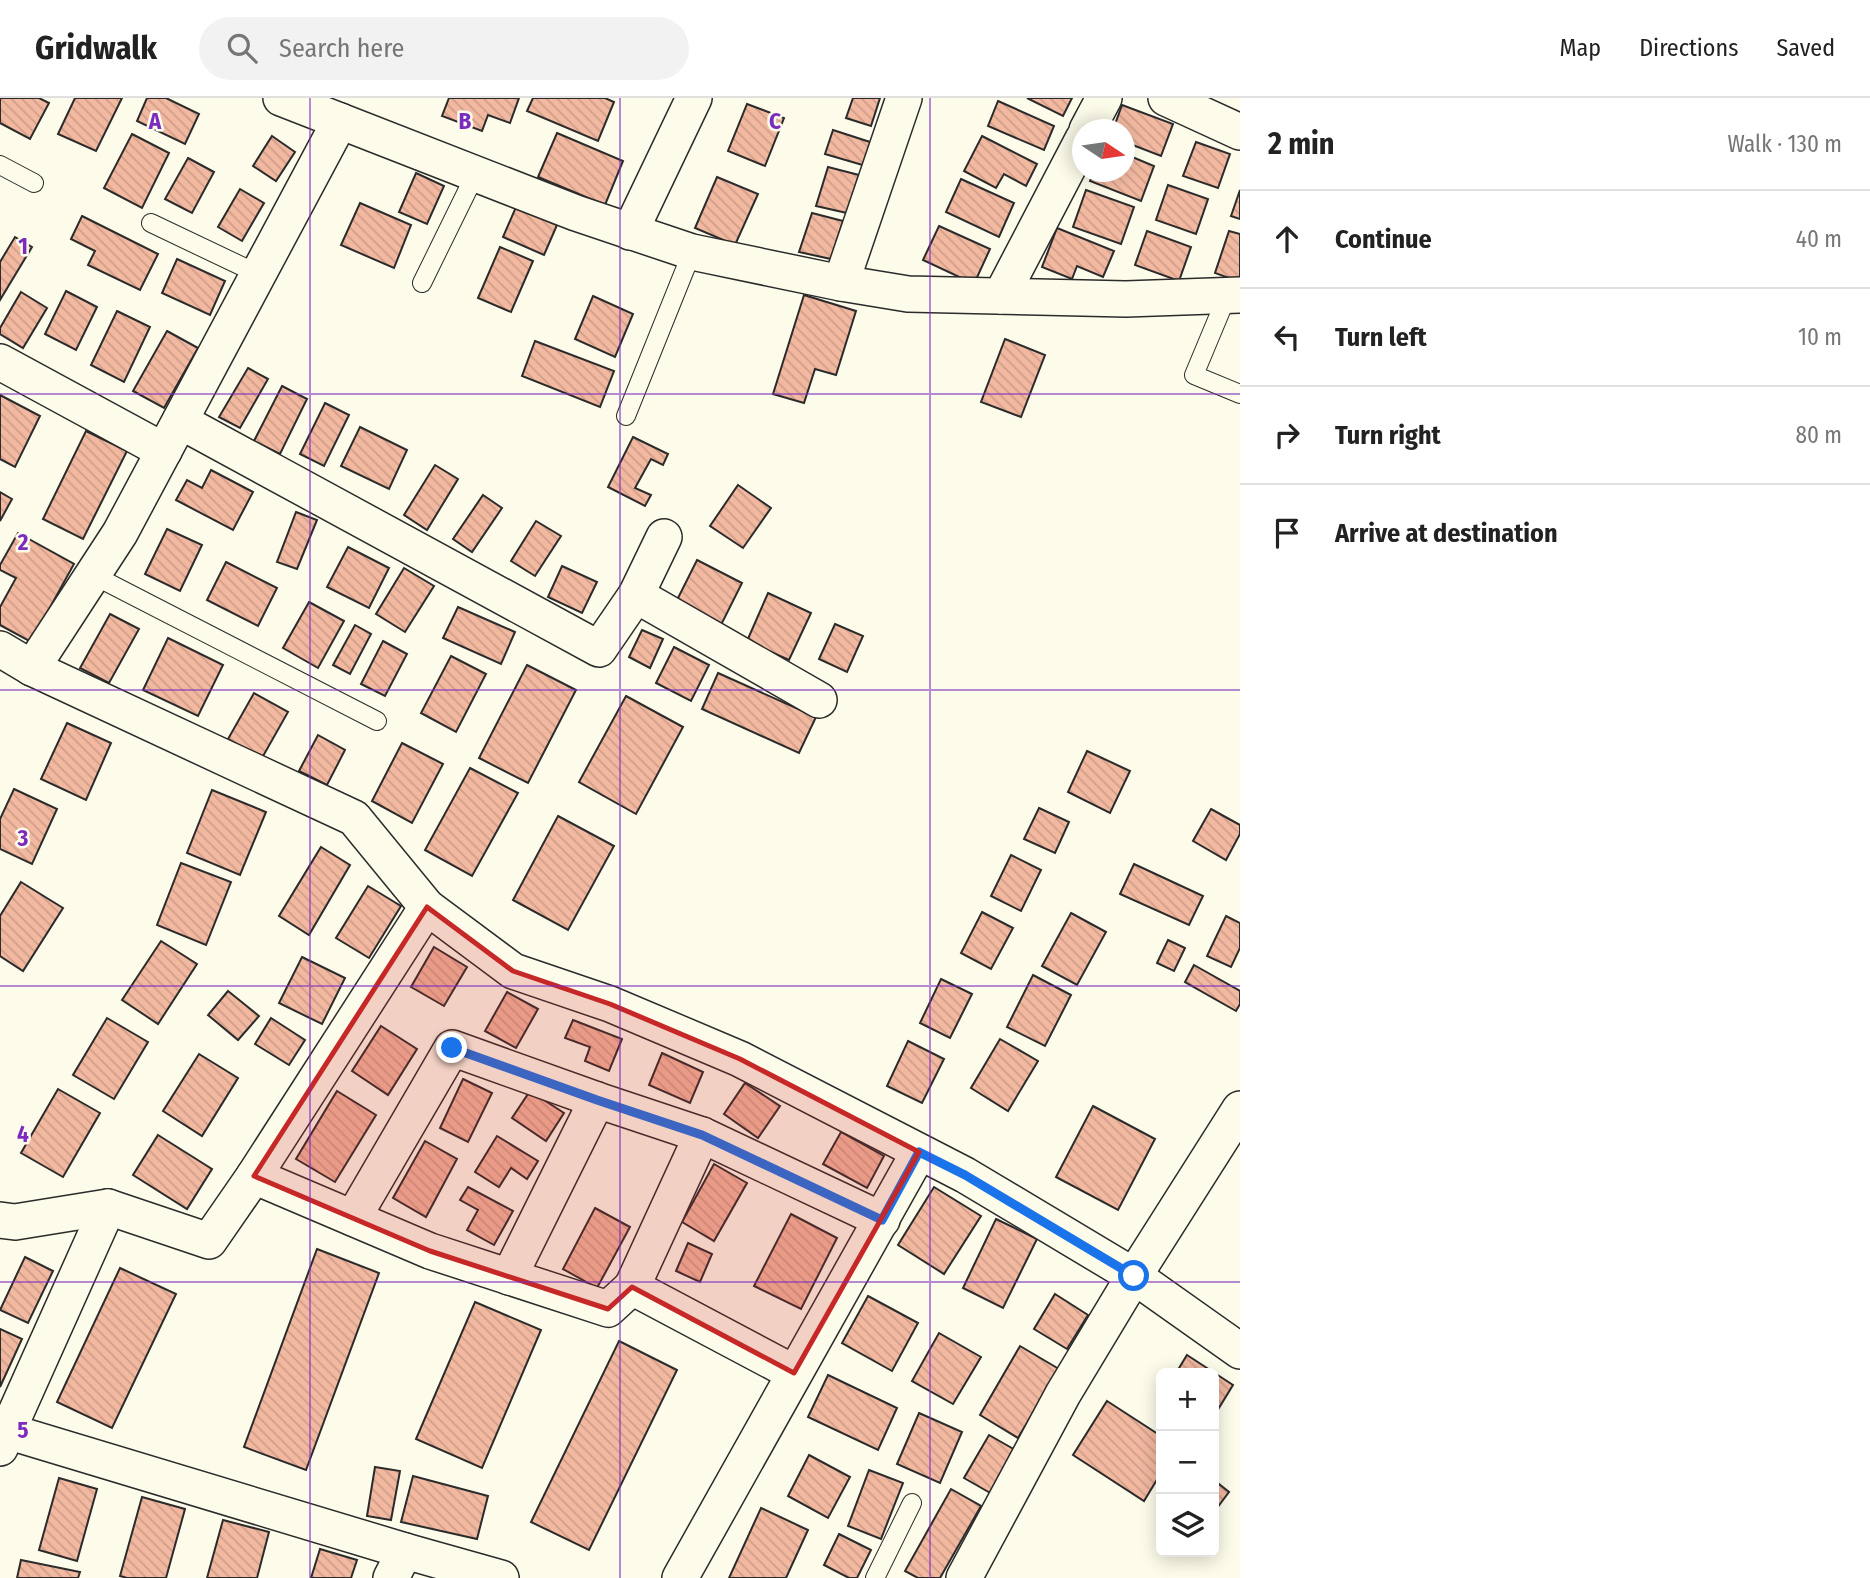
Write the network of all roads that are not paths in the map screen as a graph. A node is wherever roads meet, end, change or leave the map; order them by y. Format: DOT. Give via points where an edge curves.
graph roads {
  1 [pos="281,98"];
  2 [pos="694,98"];
  3 [pos="904,98"];
  4 [pos="1104,98"];
  5 [pos="1166,98"];
  6 [pos="1093,119"];
  7 [pos="340,121"];
  8 [pos="1240,132"];
  9 [pos="1072,160"];
  10 [pos="0,165"];
  11 [pos="476,173"];
  12 [pos="34,183"];
  13 [pos="152,223"];
  14 [pos="630,232"];
  15 [pos="692,253"];
  16 [pos="258,274"];
  17 [pos="422,283"];
  18 [pos="841,284"];
  19 [pos="1234,295"];
  20 [pos="1001,296"];
  21 [pos="0,362"];
  22 [pos="1240,394"];
  23 [pos="626,416"];
  24 [pos="180,421"];
  25 [pos="164,451"];
  26 [pos="664,537"];
  27 [pos="93,575"];
  28 [pos="636,595"];
  29 [pos="0,649"];
  30 [pos="32,668"];
  31 [pos="819,700"];
  32 [pos="377,721"];
  33 [pos="426,907"];
  34 [pos="597,1100"];
  35 [pos="1240,1109"];
  36 [pos="702,1135"];
  37 [pos="919,1152"];
  38 [pos="254,1176"];
  39 [pos="108,1207"];
  40 [pos="353,1218"];
  41 [pos="0,1220"];
  42 [pos="882,1220"];
  43 [pos="1134,1276"];
  44 [pos="509,1277"];
  45 [pos="632,1287"];
  46 [pos="1240,1351"];
  47 [pos="794,1373"];
  48 [pos="2,1441"];
  49 [pos="912,1503"];
  50 [pos="398,1565"];
  51 [pos="501,1578"];
  52 [pos="680,1578"];
  53 [pos="875,1578"];
  54 [pos="964,1578"];
  1 -- 7 [label="street"];
  2 -- 14 [label="street"];
  3 -- 18 [label="street"];
  4 -- 6 [label="street"];
  5 -- 8 [label="street"];
  7 -- 11 [label="street"];
  7 -- 16 [label="street"];
  9 -- 20 [label="street"];
  10 -- 12 [label="lane"];
  11 -- 14 [label="street"];
  11 -- 17 [label="lane"];
  13 -- 16 [label="lane"];
  14 -- 15 [label="street"];
  15 -- 18 [label="street"];
  15 -- 23 [label="lane"];
  16 -- 24 [label="street"];
  18 -- 20 [label="street" via="908,294"];
  19 -- 20 [label="street" via="1126,299"];
  19 -- 22 [label="lane" via="1194,375"];
  21 -- 25 [label="street"];
  24 -- 25 [label="street"];
  24 -- 28 [label="street" via="600,649"];
  25 -- 27 [label="street"];
  26 -- 28 [label="street"];
  27 -- 30 [label="street"];
  27 -- 32 [label="lane"];
  28 -- 31 [label="street"];
  29 -- 30 [label="street"];
  30 -- 33 [label="street" via="354,818"];
  33 -- 37 [label="street" via="513,971 610,1003 740,1059"];
  33 -- 38 [label="street"];
  34 -- 36 [label="street"];
  34 -- 40 [label="street" via="452,1048"];
  34 -- 44 [label="street"];
  35 -- 43 [label="street"];
  36 -- 42 [label="street"];
  36 -- 45 [label="street"];
  37 -- 42 [label="street"];
  37 -- 43 [label="street"];
  38 -- 39 [label="street" via="209,1241"];
  38 -- 40 [label="street"];
  39 -- 41 [label="street" via="15,1222"];
  39 -- 48 [label="street"];
  40 -- 44 [label="street" via="430,1251"];
  42 -- 47 [label="street"];
  43 -- 46 [label="street"];
  43 -- 54 [label="street" via="1063,1394"];
  44 -- 45 [label="street" via="608,1309"];
  45 -- 47 [label="street"];
  47 -- 52 [label="street"];
  48 -- 50 [label="street"];
  49 -- 53 [label="lane"];
  50 -- 51 [label="street"];
}
